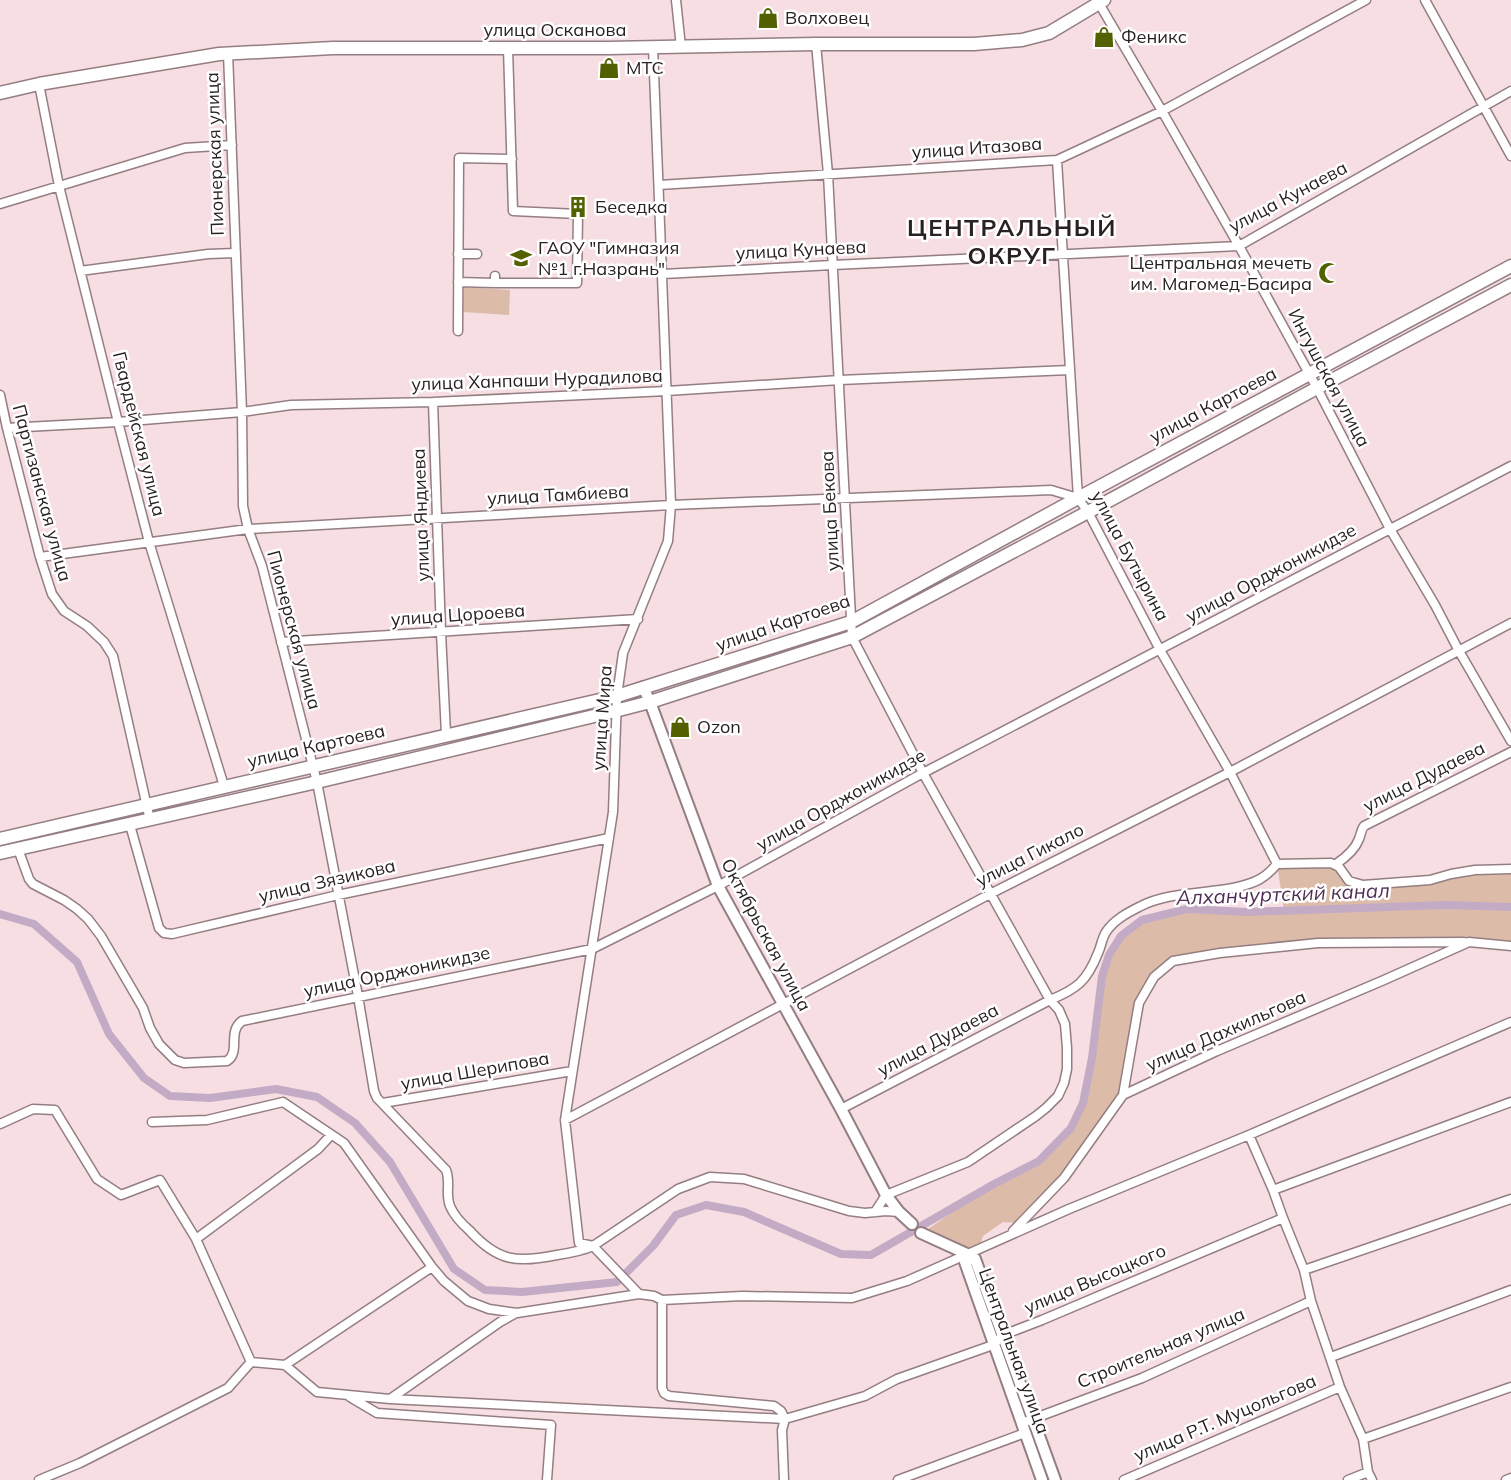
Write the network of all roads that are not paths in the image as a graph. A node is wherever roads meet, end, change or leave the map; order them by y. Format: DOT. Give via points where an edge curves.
graph roads {
  1 [pos="676,0"];
  2 [pos="1366,0"];
  3 [pos="1425,0"];
  4 [pos="1100,1"];
  5 [pos="816,44"];
  6 [pos="653,47"];
  7 [pos="681,47"];
  8 [pos="508,48"];
  9 [pos="228,53"];
  10 [pos="39,84"];
  11 [pos="1511,91"];
  12 [pos="0,93"];
  13 [pos="1484,106"];
  14 [pos="1162,111"];
  15 [pos="232,145"];
  16 [pos="1511,156"];
  17 [pos="512,159"];
  18 [pos="1057,160"];
  19 [pos="828,174"];
  20 [pos="659,185"];
  21 [pos="59,186"];
  22 [pos="0,204"];
  23 [pos="1239,246"];
  24 [pos="236,253"];
  25 [pos="458,254"];
  26 [pos="477,254"];
  27 [pos="1064,255"];
  28 [pos="833,264"];
  29 [pos="1511,266"];
  30 [pos="80,271"];
  31 [pos="663,274"];
  32 [pos="458,282"];
  33 [pos="1511,285"];
  34 [pos="458,331"];
  35 [pos="1070,370"];
  36 [pos="1309,374"];
  37 [pos="840,380"];
  38 [pos="1317,388"];
  39 [pos="667,391"];
  40 [pos="0,395"];
  41 [pos="433,402"];
  42 [pos="242,411"];
  43 [pos="118,422"];
  44 [pos="7,428"];
  45 [pos="1511,466"];
  46 [pos="846,498"];
  47 [pos="1078,498"];
  48 [pos="671,505"];
  49 [pos="1088,512"];
  50 [pos="438,518"];
  51 [pos="249,529"];
  52 [pos="1390,529"];
  53 [pos="149,542"];
  54 [pos="40,557"];
  55 [pos="638,619"];
  56 [pos="851,622"];
  57 [pos="1511,623"];
  58 [pos="441,633"];
  59 [pos="852,637"];
  60 [pos="281,642"];
  61 [pos="1160,650"];
  62 [pos="1459,651"];
  63 [pos="643,687"];
  64 [pos="617,696"];
  65 [pos="650,702"];
  66 [pos="615,711"];
  67 [pos="446,734"];
  68 [pos="1511,741"];
  69 [pos="1511,752"];
  70 [pos="313,766"];
  71 [pos="1230,771"];
  72 [pos="923,773"];
  73 [pos="317,782"];
  74 [pos="224,786"];
  75 [pos="146,804"];
  76 [pos="150,820"];
  77 [pos="130,825"];
  78 [pos="609,838"];
  79 [pos="0,839"];
  80 [pos="18,849"];
  81 [pos="0,853"];
  82 [pos="1277,864"];
  83 [pos="1335,864"];
  84 [pos="1511,869"];
  85 [pos="718,886"];
  86 [pos="990,894"];
  87 [pos="338,895"];
  88 [pos="1469,942"];
  89 [pos="1511,946"];
  90 [pos="592,949"];
  91 [pos="358,996"];
  92 [pos="1050,999"];
  93 [pos="783,1004"];
  94 [pos="1511,1022"];
  95 [pos="572,1071"];
  96 [pos="1123,1095"];
  97 [pos="1511,1102"];
  98 [pos="383,1103"];
  99 [pos="841,1109"];
  100 [pos="565,1120"];
  101 [pos="152,1122"];
  102 [pos="0,1124"];
  103 [pos="331,1135"];
  104 [pos="1249,1135"];
  105 [pos="1273,1190"];
  106 [pos="886,1196"];
  107 [pos="1511,1199"];
  108 [pos="875,1212"];
  109 [pos="899,1212"];
  110 [pos="1282,1218"];
  111 [pos="912,1224"];
  112 [pos="921,1233"];
  113 [pos="1009,1235"];
  114 [pos="196,1239"];
  115 [pos="593,1246"];
  116 [pos="968,1257"];
  117 [pos="432,1267"];
  118 [pos="1305,1270"];
  119 [pos="1511,1290"];
  120 [pos="639,1294"];
  121 [pos="662,1300"];
  122 [pos="1311,1300"];
  123 [pos="517,1313"];
  124 [pos="1003,1335"];
  125 [pos="993,1345"];
  126 [pos="1331,1357"];
  127 [pos="250,1362"];
  128 [pos="285,1365"];
  129 [pos="1511,1386"];
  130 [pos="1340,1387"];
  131 [pos="347,1395"];
  132 [pos="390,1399"];
  133 [pos="785,1419"];
  134 [pos="1033,1419"];
  135 [pos="1023,1428"];
  136 [pos="1363,1439"];
  137 [pos="1370,1476"];
  138 [pos="1511,1478"];
  139 [pos="39,1480"];
  140 [pos="547,1480"];
  141 [pos="784,1480"];
  142 [pos="898,1480"];
  143 [pos="1042,1480"];
  144 [pos="1055,1480"];
  145 [pos="1124,1480"];
  146 [pos="1348,1480"];
  147 [pos="1506,1480"];
  1 -- 7 [label="street"];
  2 -- 14 [label="street, улица Итазова"];
  3 -- 13 [label="street"];
  4 -- 5 [label="main road, улица Осканова" via="1049,33 1022,40 974,44"];
  4 -- 14 [label="street, Ингушская улица"];
  5 -- 7 [label="main road, улица Осканова"];
  5 -- 19 [label="street, улица Бекова"];
  6 -- 7 [label="main road, улица Осканова"];
  6 -- 8 [label="main road, улица Осканова"];
  6 -- 20 [label="street, улица Мира"];
  8 -- 9 [label="main road, улица Осканова" via="333,48"];
  8 -- 17 [label="street"];
  9 -- 10 [label="main road, улица Осканова"];
  9 -- 15 [label="street, Пионерская улица"];
  10 -- 12 [label="main road, улица Осканова"];
  10 -- 21 [label="street, Гвардейская улица"];
  11 -- 13 [label="street, улица Кунаева"];
  13 -- 16 [label="street"];
  13 -- 23 [label="street, улица Кунаева"];
  14 -- 18 [label="street, улица Итазова"];
  14 -- 23 [label="street, Ингушская улица"];
  15 -- 21 [label="street" via="185,148"];
  15 -- 24 [label="street, Пионерская улица"];
  17 -- 25 [label="street" via="459,158"];
  17 -- 32 [label="street" via="513,211 578,214 577,283 495,279"];
  18 -- 19 [label="street, улица Итазова"];
  18 -- 27 [label="street, улица Бутырина"];
  19 -- 20 [label="street, улица Итазова"];
  19 -- 28 [label="street, улица Бекова"];
  20 -- 31 [label="street, улица Мира"];
  21 -- 22 [label="street"];
  21 -- 30 [label="street, Гвардейская улица"];
  23 -- 27 [label="street, улица Кунаева"];
  23 -- 36 [label="street, Ингушская улица"];
  24 -- 30 [label="street"];
  24 -- 42 [label="street, Пионерская улица"];
  25 -- 26 [label="street"];
  25 -- 32 [label="street"];
  27 -- 28 [label="street, улица Кунаева"];
  27 -- 35 [label="street, улица Бутырина"];
  28 -- 31 [label="street, улица Кунаева"];
  28 -- 37 [label="street, улица Бекова"];
  29 -- 36 [label="main road, улица Картоева"];
  30 -- 43 [label="street, Гвардейская улица"];
  31 -- 39 [label="street, улица Мира"];
  32 -- 34 [label="street"];
  33 -- 38 [label="main road, улица Картоева"];
  35 -- 37 [label="street, улица Ханпаши Нурадилова"];
  35 -- 47 [label="street, улица Бутырина"];
  36 -- 38 [label="street, Ингушская улица"];
  36 -- 47 [label="main road, улица Картоева"];
  37 -- 39 [label="street, улица Ханпаши Нурадилова"];
  37 -- 46 [label="street, улица Бекова"];
  38 -- 49 [label="main road, улица Картоева"];
  38 -- 52 [label="street, Ингушская улица"];
  39 -- 41 [label="street, улица Ханпаши Нурадилова"];
  39 -- 48 [label="street, улица Мира"];
  40 -- 44 [label="street, Партизанская улица"];
  41 -- 42 [label="street, улица Ханпаши Нурадилова" via="291,405"];
  41 -- 50 [label="street, улица Яндиева"];
  42 -- 43 [label="street, улица Ханпаши Нурадилова"];
  42 -- 51 [label="street, Пионерская улица" via="243,506"];
  43 -- 44 [label="street, улица Ханпаши Нурадилова"];
  43 -- 53 [label="street, Гвардейская улица"];
  44 -- 54 [label="street, Партизанская улица"];
  45 -- 52 [label="street, улица Орджоникидзе"];
  46 -- 47 [label="street, улица Тамбиева" via="1051,490"];
  46 -- 48 [label="street, улица Тамбиева"];
  46 -- 56 [label="street, улица Бекова"];
  47 -- 49 [label="street, улица Бутырина"];
  47 -- 56 [label="main road, улица Картоева"];
  48 -- 50 [label="street, улица Тамбиева"];
  48 -- 55 [label="street, улица Мира" via="668,541"];
  49 -- 59 [label="main road, улица Картоева"];
  49 -- 61 [label="street, улица Бутырина"];
  50 -- 51 [label="street, улица Тамбиева"];
  50 -- 58 [label="street, улица Яндиева"];
  51 -- 53 [label="street, улица Тамбиева"];
  51 -- 60 [label="street, Пионерская улица"];
  52 -- 61 [label="street, улица Орджоникидзе"];
  52 -- 62 [label="street, Ингушская улица"];
  53 -- 54 [label="street, улица Тамбиева"];
  53 -- 74 [label="street, Гвардейская улица"];
  54 -- 75 [label="street, Партизанская улица" via="58,603 104,642 113,656"];
  55 -- 58 [label="street, улица Цороева"];
  55 -- 64 [label="street, улица Мира" via="623,653"];
  56 -- 59 [label="street, улица Бекова"];
  56 -- 63 [label="main road, улица Картоева"];
  57 -- 62 [label="street, улица Гикало"];
  58 -- 60 [label="street, улица Цороева"];
  58 -- 67 [label="street, улица Яндиева"];
  59 -- 65 [label="main road, улица Картоева"];
  59 -- 72 [label="street, улица Бекова"];
  60 -- 70 [label="street, Пионерская улица"];
  61 -- 71 [label="street, улица Бутырина"];
  61 -- 72 [label="street, улица Орджоникидзе"];
  62 -- 68 [label="street, Ингушская улица"];
  62 -- 71 [label="street, улица Гикало"];
  63 -- 64 [label="main road, улица Картоева"];
  63 -- 65 [label="street, Октябрьская улица"];
  64 -- 66 [label="street, улица Мира"];
  64 -- 67 [label="main road, улица Картоева"];
  65 -- 66 [label="main road, улица Картоева"];
  65 -- 85 [label="street, Октябрьская улица"];
  66 -- 73 [label="main road, улица Картоева"];
  66 -- 78 [label="street, улица Мира"];
  67 -- 70 [label="main road, улица Картоева"];
  69 -- 83 [label="street, улица Дудаева" via="1364,826 1354,849"];
  70 -- 73 [label="street, Пионерская улица"];
  70 -- 74 [label="main road, улица Картоева"];
  71 -- 82 [label="street, улица Бутырина"];
  71 -- 86 [label="street, улица Гикало"];
  72 -- 85 [label="street, улица Орджоникидзе"];
  72 -- 86 [label="street, улица Бекова"];
  73 -- 76 [label="main road, улица Картоева"];
  73 -- 87 [label="street, Пионерская улица"];
  74 -- 75 [label="main road, улица Картоева"];
  75 -- 76 [label="street, Партизанская улица"];
  75 -- 79 [label="main road, улица Картоева"];
  76 -- 77 [label="main road, улица Картоева"];
  77 -- 80 [label="main road, улица Картоева"];
  77 -- 87 [label="street, улица Зязикова" via="159,928 164,933"];
  78 -- 87 [label="street, улица Зязикова"];
  78 -- 90 [label="street, улица Мира"];
  80 -- 81 [label="main road, улица Картоева"];
  80 -- 91 [label="street, улица Орджоникидзе" via="33,884 77,909 101,936 159,1044 179,1062 231,1059 234,1031 242,1020"];
  82 -- 83 [label="street"];
  82 -- 92 [label="street, улица Дудаева" via="1268,874 1246,885 1170,897 1141,906 1117,920 1081,982"];
  83 -- 84 [label="street" via="1349,881 1363,885"];
  85 -- 90 [label="street, улица Орджоникидзе"];
  85 -- 93 [label="street, Октябрьская улица"];
  86 -- 92 [label="street, улица Бекова"];
  86 -- 93 [label="street, улица Гикало"];
  87 -- 91 [label="street, Пионерская улица"];
  88 -- 89 [label="street, улица Дахкильгова"];
  88 -- 96 [label="street, улица Дахкильгова"];
  88 -- 96 [label="street" via="1318,943 1173,961 1154,977 1139,1003"];
  90 -- 91 [label="street, улица Орджоникидзе"];
  90 -- 95 [label="street, улица Мира"];
  91 -- 98 [label="street, Пионерская улица" via="374,1091"];
  92 -- 99 [label="street, улица Дудаева"];
  92 -- 106 [label="street, улица Бекова" via="1065,1024 1067,1048 1067,1069 1058,1096 1036,1116 968,1162"];
  93 -- 99 [label="street, Октябрьская улица"];
  93 -- 100 [label="street, улица Гикало"];
  94 -- 104 [label="street"];
  95 -- 98 [label="street, улица Шерипова"];
  95 -- 100 [label="street, улица Мира"];
  96 -- 113 [label="street, улица Дахкильгова" via="1064,1178"];
  97 -- 105 [label="street"];
  98 -- 115 [label="street, Пионерская улица" via="446,1170 452,1212 496,1254 534,1260"];
  99 -- 106 [label="street, Октябрьская улица"];
  100 -- 115 [label="street, улица Мира" via="579,1243"];
  101 -- 103 [label="street" via="207,1120 283,1102"];
  102 -- 114 [label="street" via="33,1109 55,1110 97,1179 121,1194 159,1180"];
  103 -- 114 [label="street" via="318,1149"];
  103 -- 117 [label="street" via="344,1143"];
  104 -- 105 [label="street"];
  104 -- 113 [label="street"];
  105 -- 110 [label="street"];
  106 -- 108 [label="street"];
  106 -- 109 [label="street, Октябрьская улица"];
  107 -- 118 [label="street"];
  108 -- 109 [label="street"];
  108 -- 115 [label="street" via="849,1211 744,1179 710,1177 678,1189"];
  109 -- 111 [label="street, Октябрьская улица"];
  110 -- 118 [label="street"];
  110 -- 124 [label="street, улица Высоцкого"];
  112 -- 116 [label="street"];
  113 -- 116 [label="street"];
  114 -- 127 [label="street"];
  115 -- 120 [label="street, улица Мира"];
  116 -- 121 [label="street" via="852,1298 742,1296"];
  116 -- 124 [label="street, Центральная улица" via="975,1259"];
  116 -- 125 [label="street, Центральная улица" via="965,1262"];
  117 -- 123 [label="street" via="468,1301"];
  117 -- 128 [label="street"];
  118 -- 122 [label="street"];
  119 -- 126 [label="street, улица Р.Т. Муцольгова"];
  120 -- 121 [label="street"];
  120 -- 123 [label="street"];
  121 -- 133 [label="street" via="664,1393 774,1406"];
  122 -- 126 [label="street"];
  122 -- 134 [label="street, Строительная улица" via="1142,1378"];
  123 -- 132 [label="street"];
  124 -- 125 [label="street, улица Высоцкого"];
  124 -- 134 [label="street, Центральная улица"];
  125 -- 133 [label="street, улица Высоцкого" via="897,1379 865,1396"];
  125 -- 135 [label="street, Центральная улица"];
  126 -- 130 [label="street"];
  127 -- 128 [label="street"];
  127 -- 139 [label="street" via="228,1388"];
  128 -- 131 [label="street, улица Высоцкого" via="317,1392"];
  129 -- 136 [label="street"];
  130 -- 136 [label="street"];
  130 -- 145 [label="street, улица Р.Т. Муцольгова"];
  131 -- 132 [label="street, улица Высоцкого"];
  131 -- 140 [label="street" via="377,1413 551,1425"];
  132 -- 133 [label="street, улица Высоцкого"];
  133 -- 141 [label="street"];
  134 -- 135 [label="street, Строительная улица"];
  134 -- 144 [label="street, Центральная улица"];
  135 -- 142 [label="street, Строительная улица"];
  135 -- 143 [label="street, Центральная улица"];
  136 -- 137 [label="street"];
  137 -- 146 [label="street"];
  138 -- 147 [label="street"];
}
